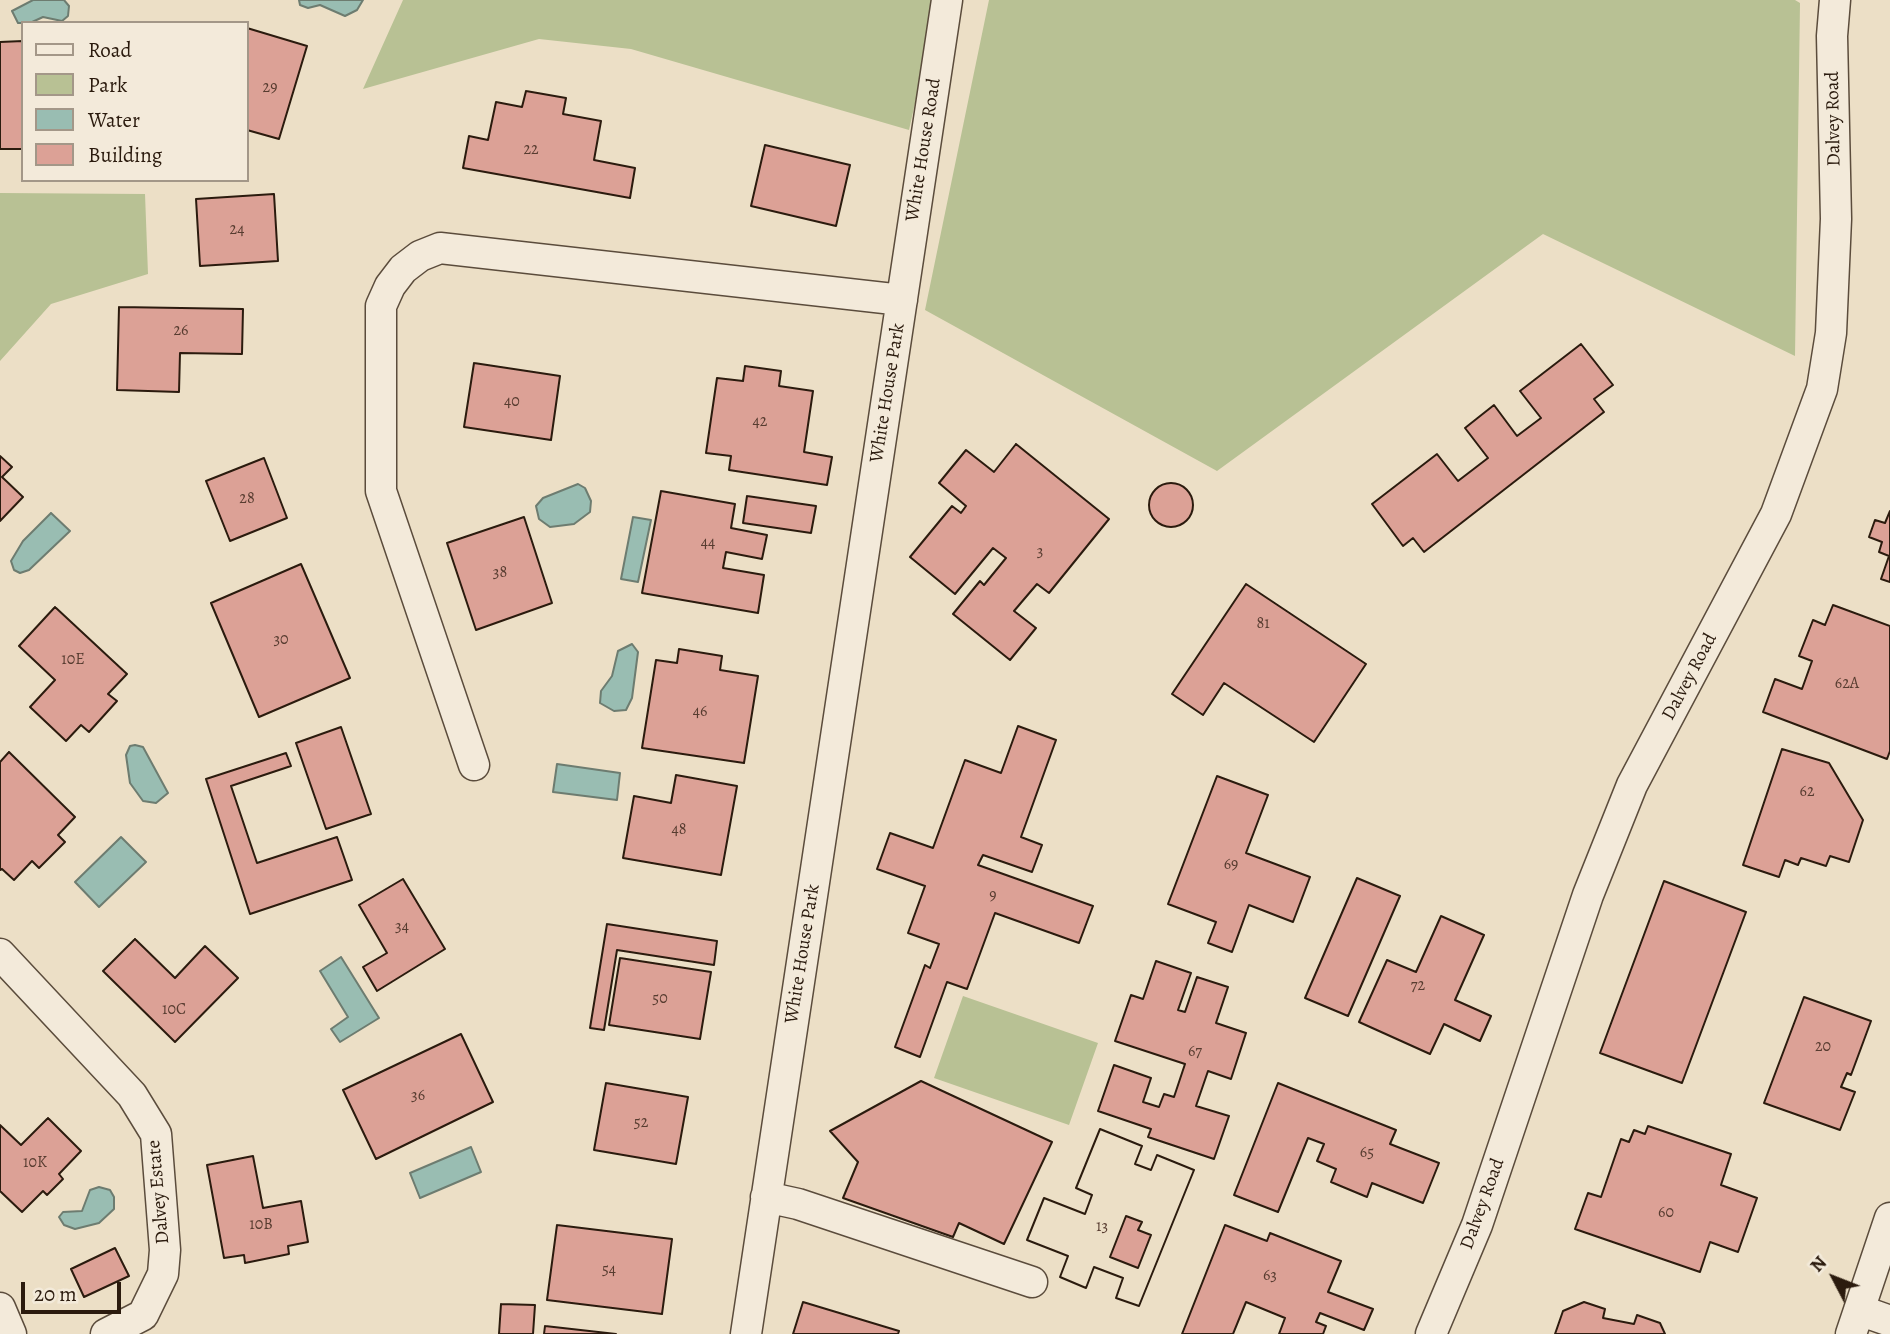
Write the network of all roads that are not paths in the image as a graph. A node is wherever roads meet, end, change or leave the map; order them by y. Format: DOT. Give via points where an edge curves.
graph roads {
  1 [pos="947,0"];
  2 [pos="1835,0"];
  3 [pos="902,300"];
  4 [pos="474,765"];
  5 [pos="0,954"];
  6 [pos="766,1198"];
  7 [pos="1890,1218"];
  8 [pos="1032,1282"];
  9 [pos="0,1308"];
  10 [pos="1890,1321"];
  11 [pos="1855,1322"];
  12 [pos="11,1334"];
  13 [pos="106,1334"];
  14 [pos="746,1334"];
  15 [pos="1431,1334"];
  1 -- 3 [label="street, White House Road"];
  2 -- 15 [label="street, Dalvey Road" via="1836,219 1831,332 1822,390 1776,514 1627,797 1588,895 1477,1224"];
  3 -- 4 [label="street, White House Park" via="440,248 403,269 381,306 381,491"];
  3 -- 6 [label="street, White House Park"];
  5 -- 13 [label="street, Dalvey Estate" via="132,1095 156,1134 163,1274 143,1315"];
  6 -- 8 [label="street" via="799,1204"];
  6 -- 14 [label="street, White House Park"];
  7 -- 11 [label="street"];
  9 -- 12 [label="street"];
  10 -- 11 [label="street"];
}
